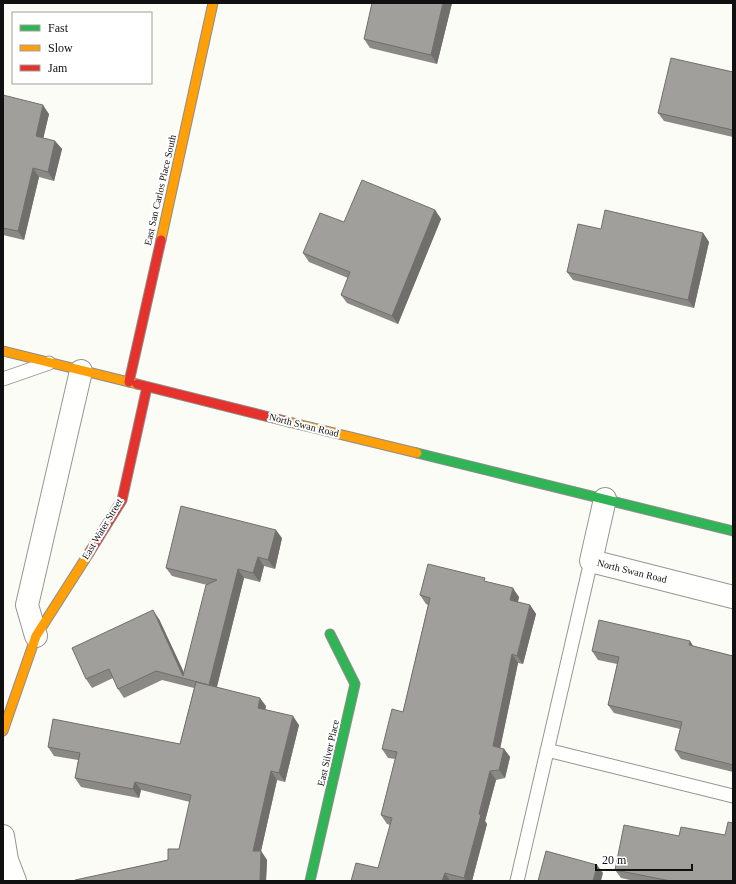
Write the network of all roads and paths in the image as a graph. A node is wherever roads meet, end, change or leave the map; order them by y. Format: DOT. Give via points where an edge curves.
graph roads {
  1 [pos="213,3"];
  2 [pos="3,351"];
  3 [pos="50,363"];
  4 [pos="81,370"];
  5 [pos="3,379"];
  6 [pos="129,382"];
  7 [pos="147,387"];
  8 [pos="605,500"];
  9 [pos="733,531"];
  10 [pos="591,561"];
  11 [pos="733,597"];
  12 [pos="330,634"];
  13 [pos="36,636"];
  14 [pos="3,731"];
  15 [pos="547,750"];
  16 [pos="733,796"];
  17 [pos="3,836"];
  18 [pos="15,881"];
  19 [pos="310,881"];
  20 [pos="517,881"];
  1 -- 6 [label="street, East San Carlos Place South"];
  2 -- 3 [label="street, North Swan Road"];
  3 -- 4 [label="street, North Swan Road"];
  3 -- 5 [label="lane"];
  4 -- 6 [label="street, North Swan Road"];
  4 -- 13 [label="street" via="27,605"];
  6 -- 7 [label="street, North Swan Road"];
  7 -- 8 [label="street, North Swan Road"];
  7 -- 13 [label="street, East Water Street" via="122,500"];
  8 -- 9 [label="street, North Swan Road"];
  8 -- 10 [label="street, North Swan Road"];
  10 -- 11 [label="street, North Swan Road"];
  10 -- 15 [label="lane"];
  12 -- 19 [label="street, East Silver Place" via="355,684"];
  13 -- 14 [label="street, East Water Street"];
  15 -- 16 [label="lane"];
  15 -- 20 [label="lane"];
  17 -- 18 [label="street" via="7,860"];
}
